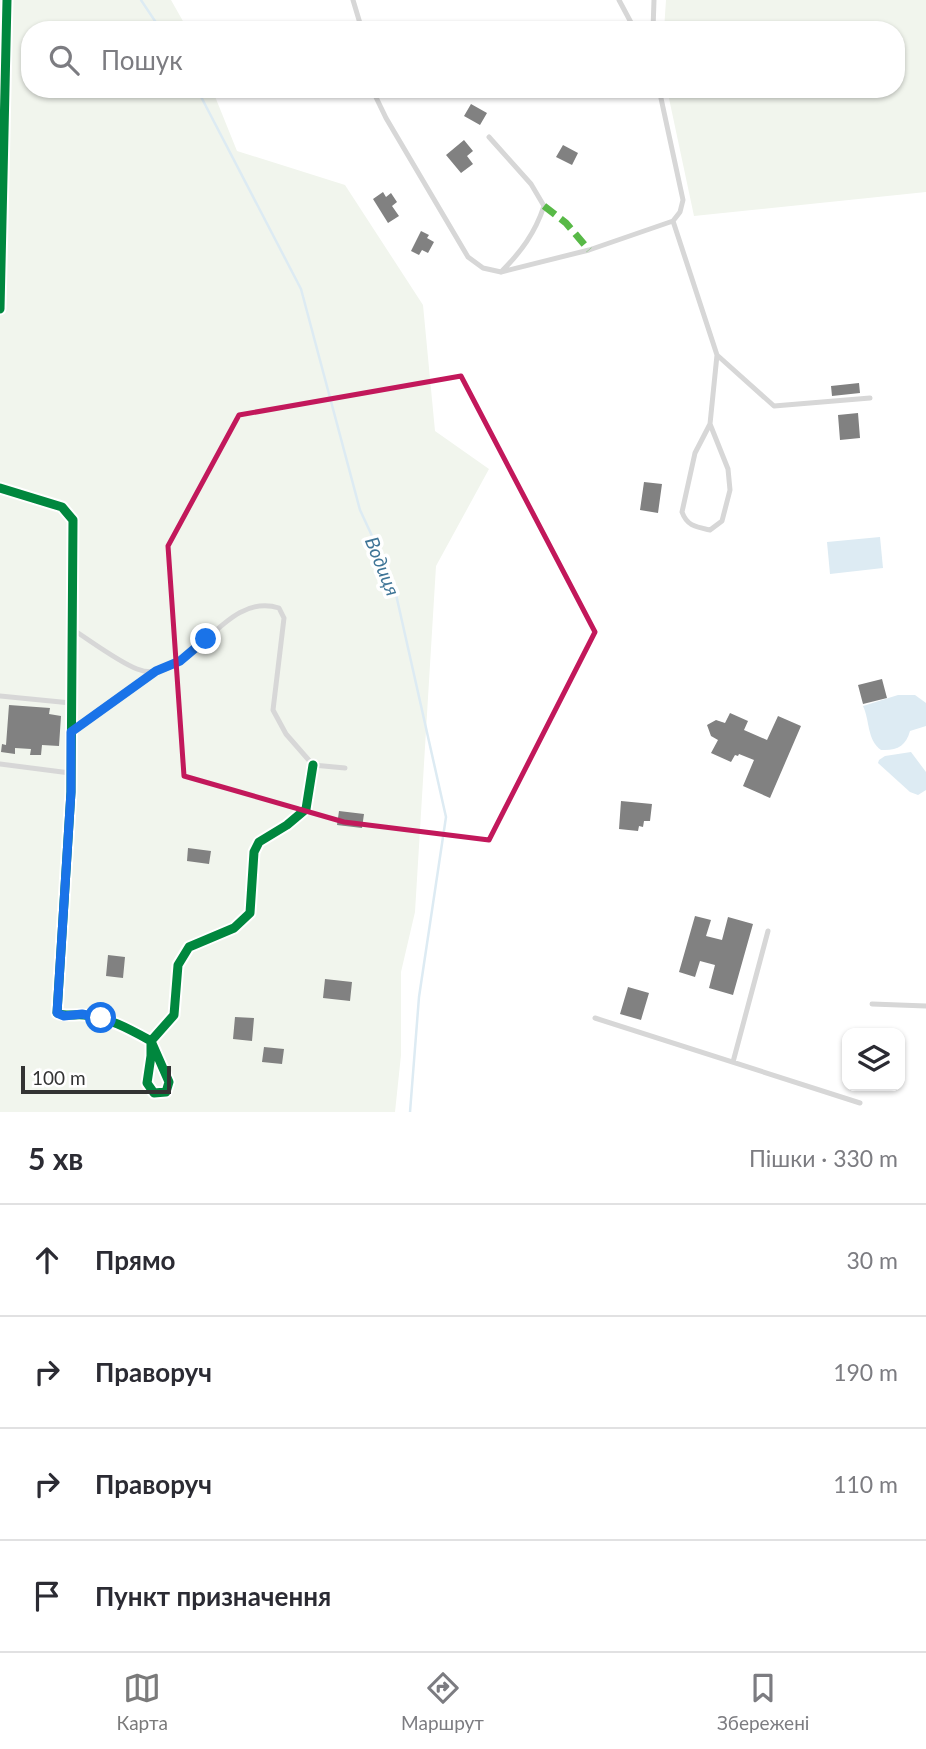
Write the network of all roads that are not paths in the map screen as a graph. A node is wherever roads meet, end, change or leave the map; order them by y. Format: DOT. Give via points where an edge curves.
graph roads {
  1 [pos="8,0"];
  2 [pos="353,0"];
  3 [pos="619,0"];
  4 [pos="654,0"];
  5 [pos="359,21"];
  6 [pos="630,21"];
  7 [pos="653,21"];
  8 [pos="376,98"];
  9 [pos="661,98"];
  10 [pos="489,137"];
  11 [pos="673,221"];
  12 [pos="501,272"];
  13 [pos="0,307"];
  14 [pos="717,355"];
  15 [pos="870,398"];
  16 [pos="710,424"];
  17 [pos="0,488"];
  18 [pos="72,629"];
  19 [pos="156,671"];
  20 [pos="0,696"];
  21 [pos="71,703"];
  22 [pos="71,732"];
  23 [pos="0,765"];
  24 [pos="313,765"];
  25 [pos="345,768"];
  26 [pos="71,774"];
  27 [pos="768,931"];
  28 [pos="872,1004"];
  29 [pos="926,1006"];
  30 [pos="595,1017"];
  31 [pos="733,1062"];
  32 [pos="860,1103"];
  1 -- 13 [label="street"];
  2 -- 5 [label="lane"];
  3 -- 6 [label="lane"];
  4 -- 7 [label="lane"];
  8 -- 12 [label="lane" via="468,257 482,268"];
  9 -- 11 [label="lane" via="683,200"];
  10 -- 12 [label="lane" via="531,184 544,206 533,235"];
  11 -- 12 [label="lane" via="589,250"];
  11 -- 14 [label="lane"];
  14 -- 15 [label="lane" via="774,406"];
  14 -- 16 [label="lane"];
  16 -- 16 [label="lane" via="695,453 682,512 692,526 710,530 722,521 730,489 728,468"];
  17 -- 18 [label="street" via="62,507 71,515"];
  18 -- 19 [label="lane" via="137,669"];
  18 -- 21 [label="street"];
  19 -- 22 [label="lane"];
  19 -- 24 [label="lane" via="180,661 235,614 268,605 279,608 284,618 273,710 286,734"];
  20 -- 21 [label="lane"];
  21 -- 22 [label="street"];
  22 -- 26 [label="street"];
  23 -- 26 [label="lane"];
  24 -- 25 [label="lane"];
  24 -- 26 [label="street" via="306,809 259,842 254,852 250,913 234,928 189,947 178,965 174,1014 151,1041 101,1018 57,1013"];
  27 -- 31 [label="lane"];
  28 -- 29 [label="lane"];
  30 -- 31 [label="lane"];
  31 -- 32 [label="lane"];
}
